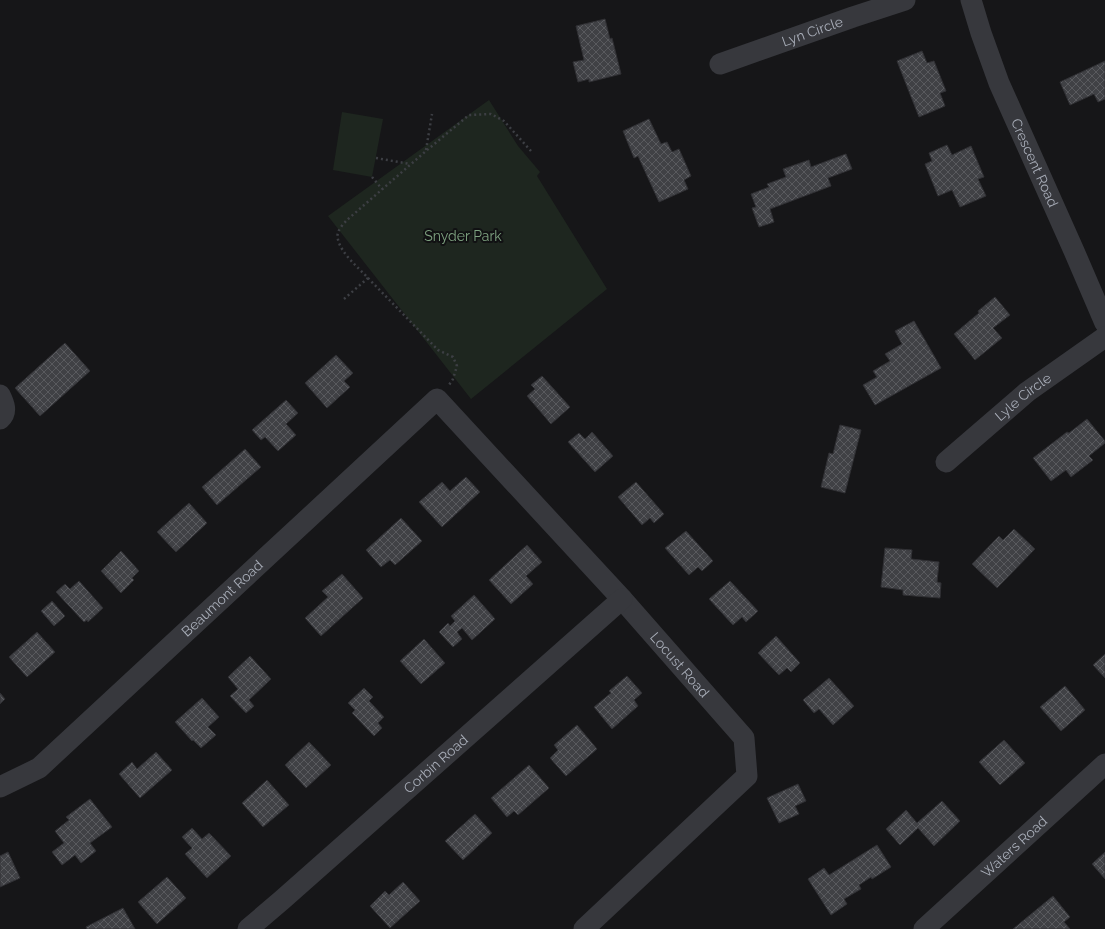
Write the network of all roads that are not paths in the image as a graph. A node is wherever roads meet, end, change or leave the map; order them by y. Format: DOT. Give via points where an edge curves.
graph roads {
  1 [pos="905,0"];
  2 [pos="971,0"];
  3 [pos="720,64"];
  4 [pos="1105,323"];
  5 [pos="1105,338"];
  6 [pos="0,395"];
  7 [pos="437,399"];
  8 [pos="0,419"];
  9 [pos="946,462"];
  10 [pos="622,598"];
  11 [pos="1105,764"];
  12 [pos="0,787"];
  13 [pos="248,929"];
  14 [pos="584,929"];
  15 [pos="924,929"];
  1 -- 3 [label="street, Lyn Circle"];
  2 -- 4 [label="street, Crescent Road" via="1000,83"];
  5 -- 9 [label="street, Lyle Circle" via="1027,392"];
  6 -- 8 [label="street" via="5,411"];
  7 -- 10 [label="street, Locust Road"];
  7 -- 12 [label="street, Beaumont Road" via="39,768"];
  10 -- 13 [label="street, Corbin Road"];
  10 -- 14 [label="street, Locust Road" via="744,738 747,776"];
  11 -- 15 [label="street, Waters Road"];
}
